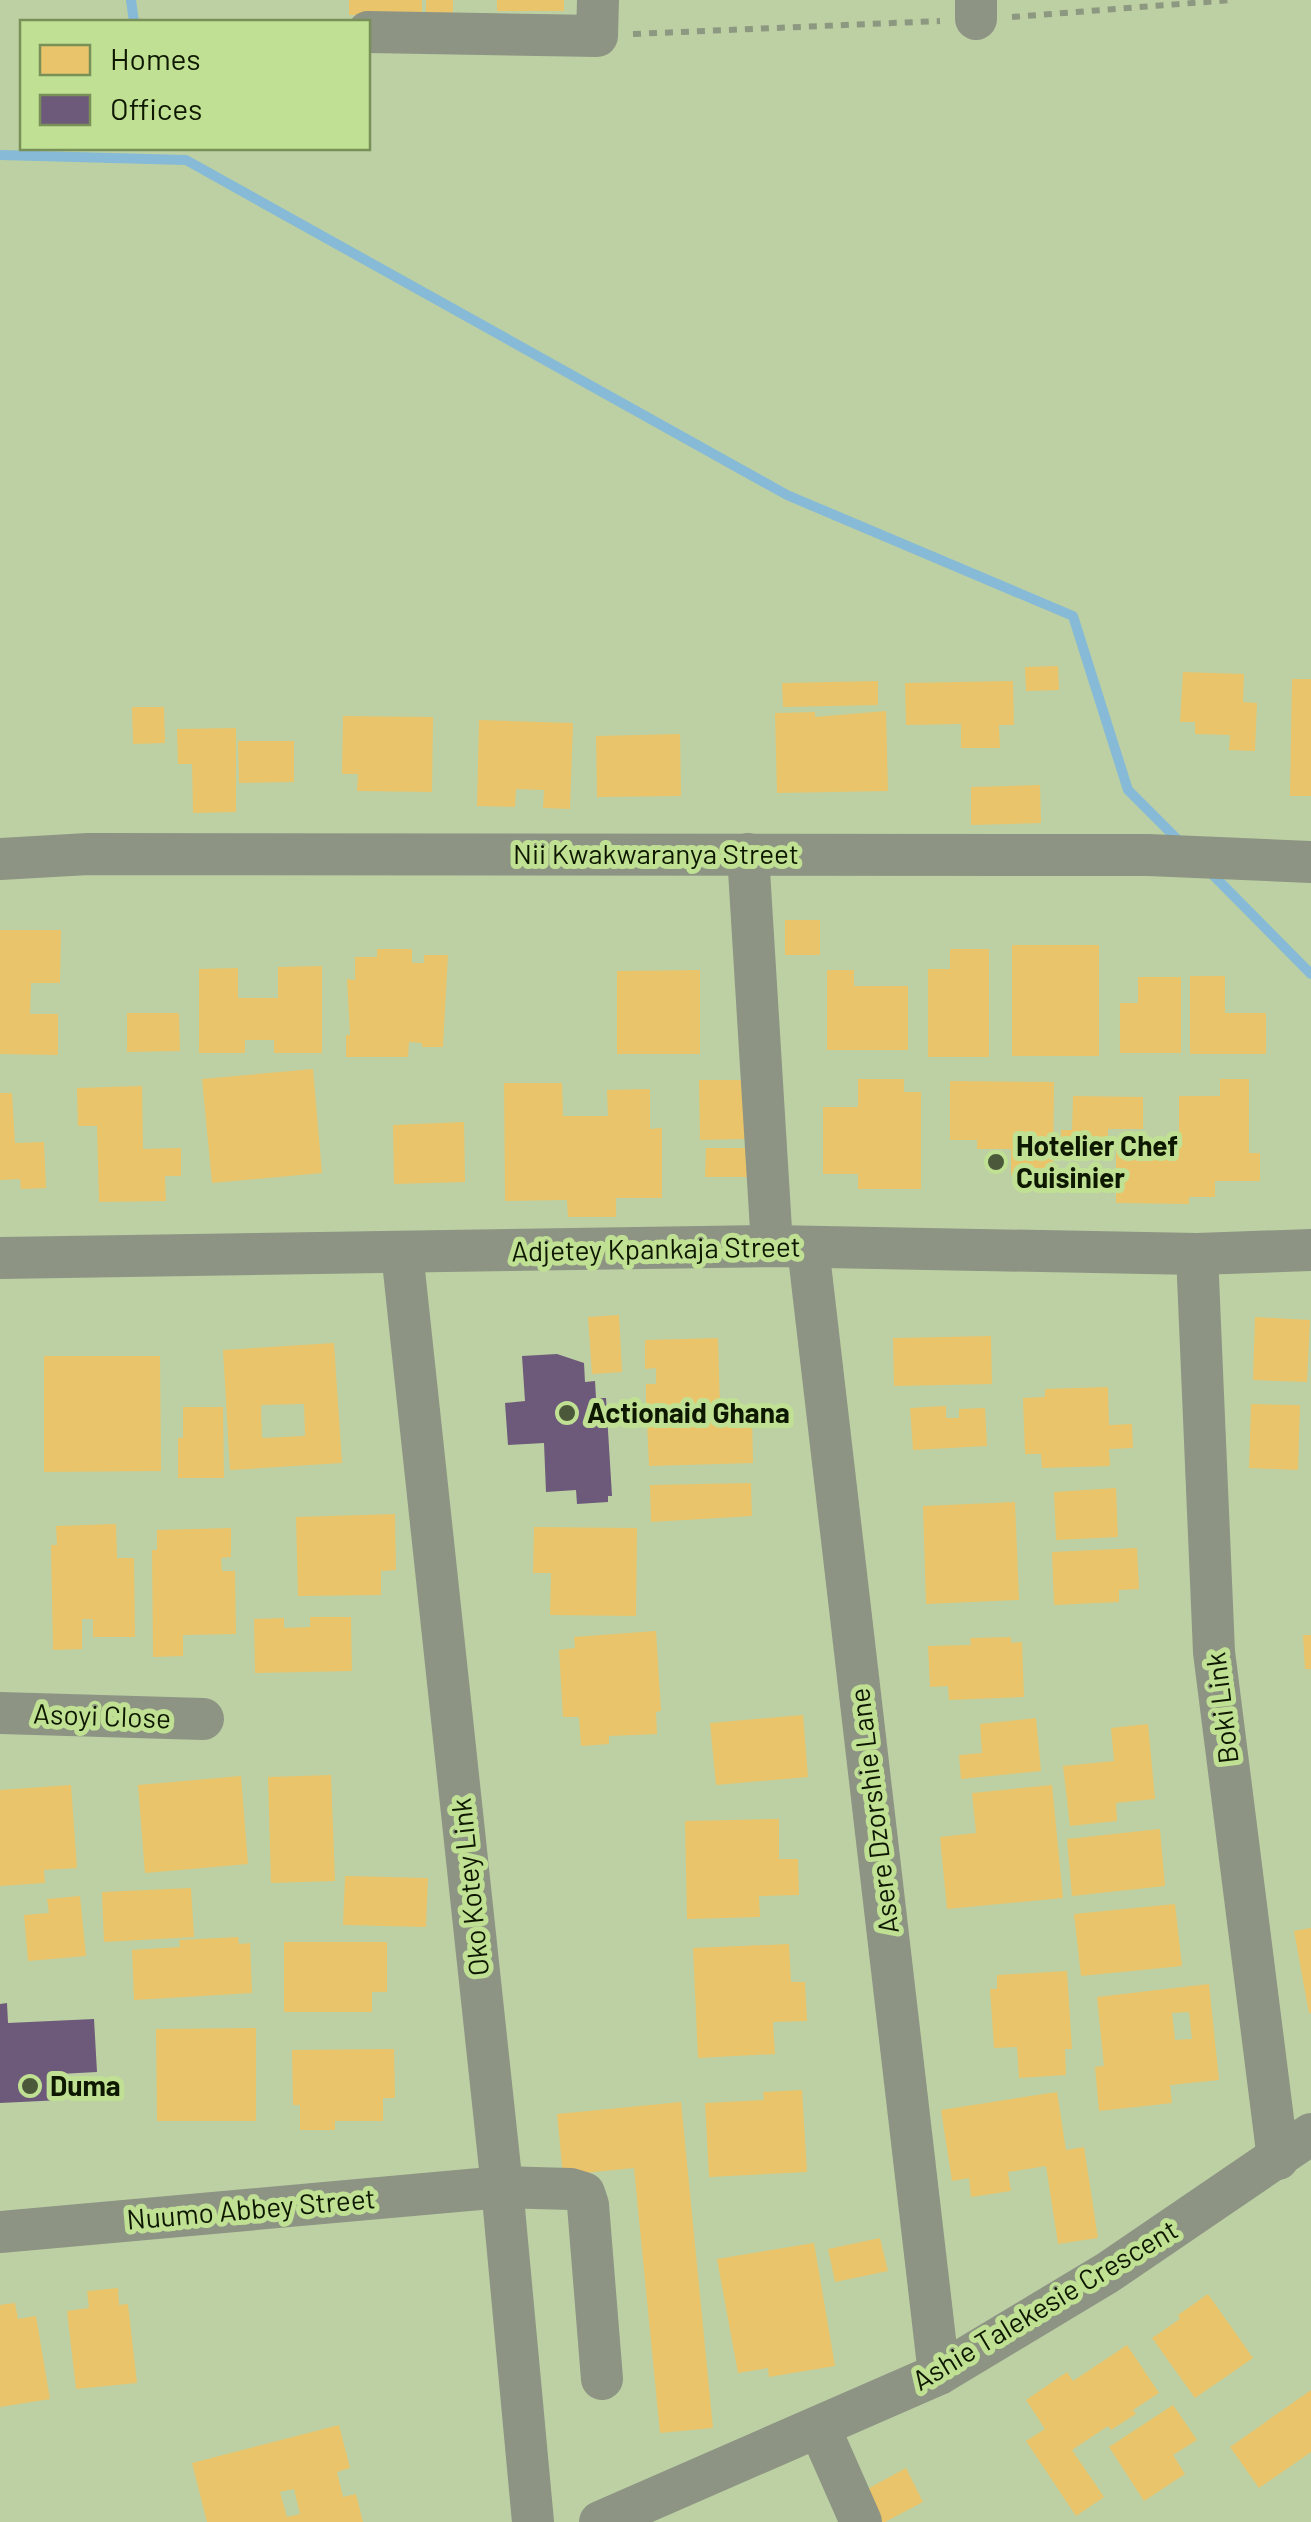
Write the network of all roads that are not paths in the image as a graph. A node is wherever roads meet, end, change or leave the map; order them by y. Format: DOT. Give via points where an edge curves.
graph roads {
  1 [pos="598,18"];
  2 [pos="370,32"];
  3 [pos="748,854"];
  4 [pos="0,859"];
  5 [pos="1311,862"];
  6 [pos="790,1247"];
  7 [pos="1311,1250"];
  8 [pos="402,1252"];
  9 [pos="1197,1254"];
  10 [pos="0,1258"];
  11 [pos="0,1714"];
  12 [pos="203,1719"];
  13 [pos="1294,2147"];
  14 [pos="502,2186"];
  15 [pos="0,2232"];
  16 [pos="939,2374"];
  17 [pos="602,2379"];
  18 [pos="820,2428"];
  19 [pos="533,2522"];
  20 [pos="600,2522"];
  21 [pos="861,2522"];
  1 -- 2 [label="street"];
  3 -- 4 [label="street, Nii Kwakwaranya Street"];
  3 -- 5 [label="street, Nii Kwakwaranya Street"];
  3 -- 6 [label="street, Asere Dzorshie Lane"];
  6 -- 8 [label="street, Adjetey Kpankaja Street"];
  6 -- 9 [label="street, Adjetey Kpankaja Street"];
  6 -- 16 [label="street, Asere Dzorshie Lane"];
  7 -- 9 [label="street, Adjetey Kpankaja Street"];
  8 -- 10 [label="street, Adjetey Kpankaja Street"];
  8 -- 14 [label="street, Oko Kotey Link"];
  9 -- 13 [label="street, Boki Link" via="1214,1652"];
  11 -- 12 [label="street, Asoyi Close"];
  13 -- 16 [label="street, Ashie Talekesie Crescent" via="1107,2273"];
  14 -- 15 [label="street, Nuumo Abbey Street"];
  14 -- 17 [label="street, Nuumo Abbey Street" via="584,2193"];
  14 -- 19 [label="street, Oko Kotey Link"];
  16 -- 18 [label="street, Ashie Talekesie Crescent"];
  18 -- 20 [label="street, Ashie Talekesie Crescent"];
  18 -- 21 [label="street"];
}
